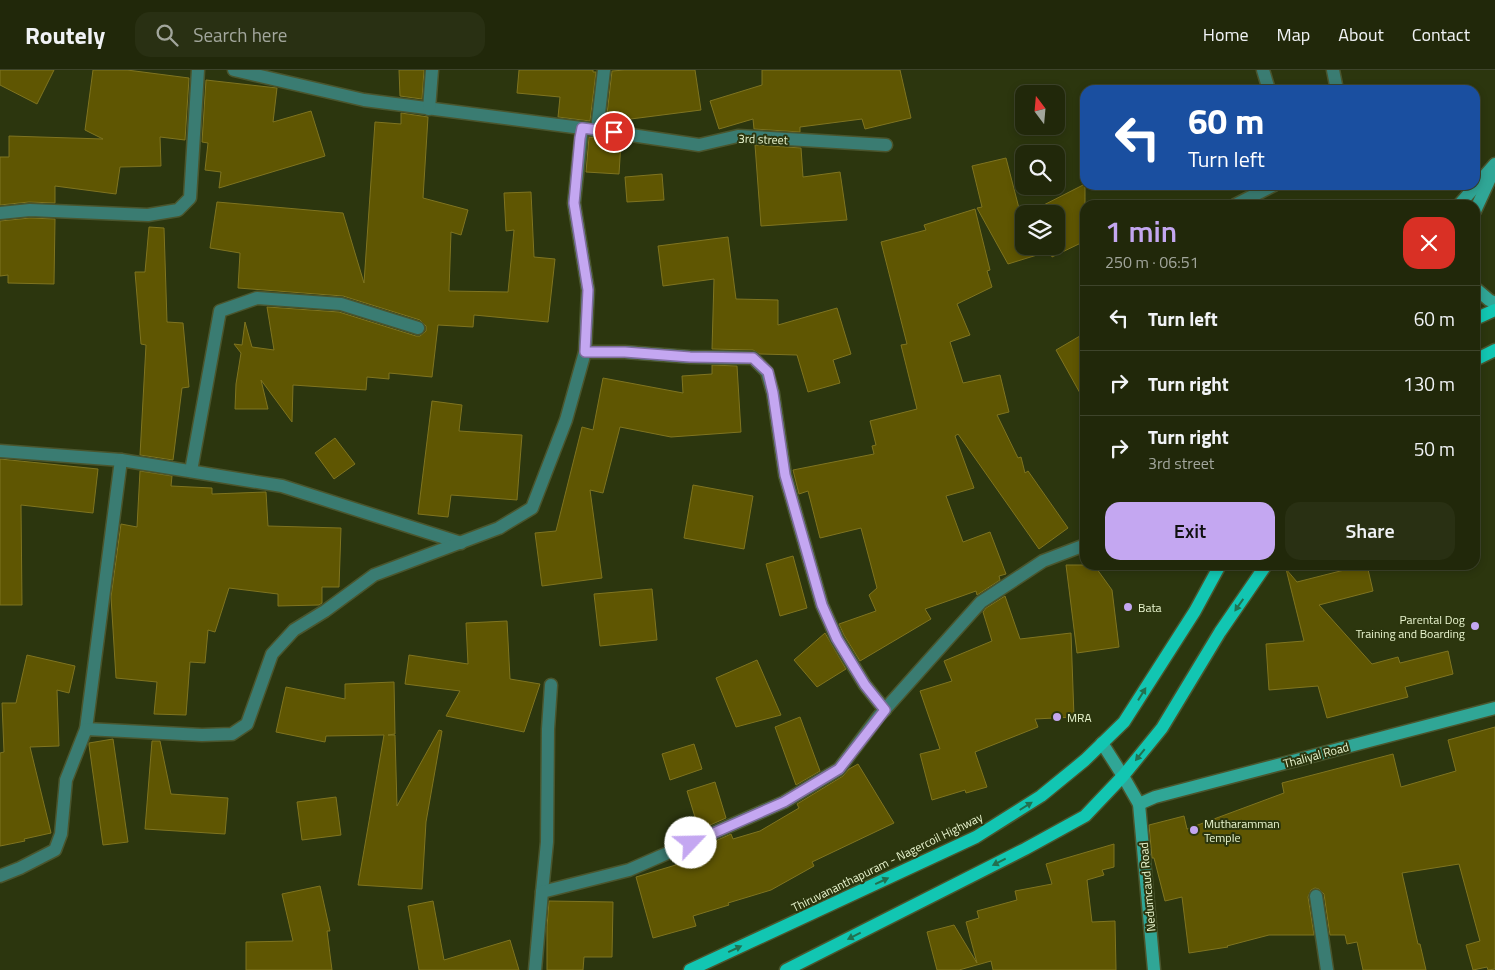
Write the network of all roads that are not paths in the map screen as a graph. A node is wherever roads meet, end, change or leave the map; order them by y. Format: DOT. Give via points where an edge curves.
graph roads {
  1 [pos="198,70"];
  2 [pos="234,70"];
  3 [pos="432,70"];
  4 [pos="604,70"];
  5 [pos="1263,70"];
  6 [pos="1333,70"];
  7 [pos="1268,85"];
  8 [pos="1336,85"];
  9 [pos="429,109"];
  10 [pos="582,128"];
  11 [pos="597,130"];
  12 [pos="886,146"];
  13 [pos="1495,166"];
  14 [pos="1480,182"];
  15 [pos="1264,190"];
  16 [pos="1473,190"];
  17 [pos="1245,200"];
  18 [pos="1464,200"];
  19 [pos="1480,200"];
  20 [pos="0,213"];
  21 [pos="1480,292"];
  22 [pos="1495,303"];
  23 [pos="1495,310"];
  24 [pos="1480,317"];
  25 [pos="418,328"];
  26 [pos="1495,350"];
  27 [pos="585,352"];
  28 [pos="1480,358"];
  29 [pos="0,451"];
  30 [pos="121,460"];
  31 [pos="191,471"];
  32 [pos="460,543"];
  33 [pos="1080,547"];
  34 [pos="1217,570"];
  35 [pos="1263,570"];
  36 [pos="551,685"];
  37 [pos="1495,708"];
  38 [pos="885,710"];
  39 [pos="86,729"];
  40 [pos="1102,743"];
  41 [pos="1123,776"];
  42 [pos="1139,804"];
  43 [pos="0,876"];
  44 [pos="542,892"];
  45 [pos="1316,896"];
  46 [pos="535,970"];
  47 [pos="690,970"];
  48 [pos="786,970"];
  49 [pos="1154,970"];
  50 [pos="1327,970"];
  1 -- 20 [label="street" via="190,198 178,210 148,215 30,210"];
  2 -- 9 [label="street, 3rd street" via="364,100"];
  3 -- 9 [label="street"];
  4 -- 11 [label="street"];
  5 -- 7 [label="street"];
  6 -- 8 [label="street"];
  9 -- 10 [label="street, 3rd street"];
  10 -- 11 [label="street, 3rd street"];
  10 -- 27 [label="street" via="574,203 588,290"];
  11 -- 12 [label="street, 3rd street" via="699,145 738,136"];
  13 -- 14 [label="main road"];
  13 -- 19 [label="main road"];
  15 -- 17 [label="street"];
  16 -- 18 [label="main road"];
  21 -- 22 [label="main road"];
  23 -- 24 [label="main road"];
  25 -- 31 [label="street" via="341,304 257,298 220,311"];
  26 -- 28 [label="main road"];
  27 -- 32 [label="street" via="566,420 532,508 499,528"];
  27 -- 38 [label="street" via="753,358 768,372 785,475 822,605 837,639 865,685"];
  29 -- 30 [label="street"];
  30 -- 31 [label="street"];
  30 -- 39 [label="street"];
  31 -- 32 [label="street" via="282,486"];
  32 -- 39 [label="street" via="374,574 294,630 272,654 247,724 232,734"];
  33 -- 38 [label="street" via="1043,562 981,602"];
  40 -- 34 [label="main road, Thiruvananthapuram - Nagercoil Highway, one-way" via="1124,722"];
  35 -- 41 [label="main road, one-way" via="1220,632 1162,728"];
  36 -- 44 [label="street" via="547,842"];
  37 -- 42 [label="main road, Thaliyal Road" via="1155,797"];
  38 -- 44 [label="street" via="839,769 784,802 629,870"];
  39 -- 43 [label="street" via="66,780 61,834 55,850"];
  40 -- 41 [label="main road"];
  47 -- 40 [label="main road, Thiruvananthapuram - Nagercoil Highway, one-way" via="976,837 1041,796"];
  41 -- 42 [label="main road"];
  41 -- 48 [label="main road, one-way" via="1085,816 1017,854"];
  42 -- 49 [label="main road, Nedumcaud Road"];
  44 -- 46 [label="street"];
  45 -- 50 [label="street"];
}
